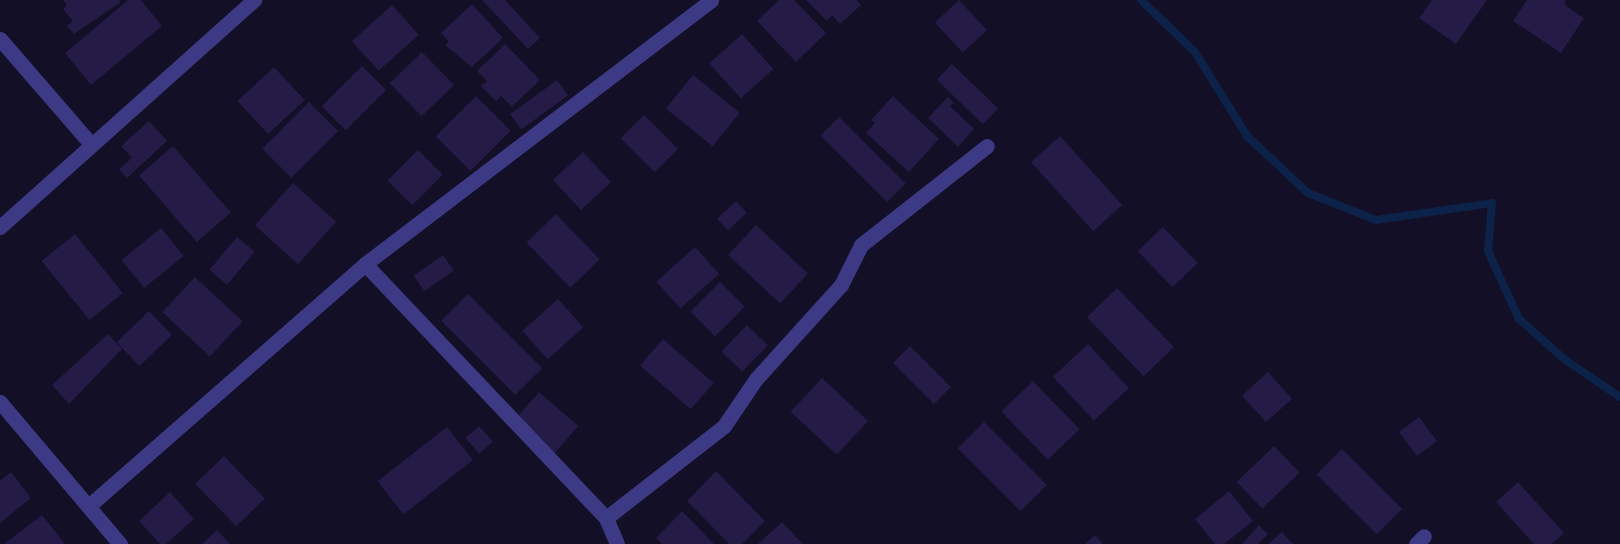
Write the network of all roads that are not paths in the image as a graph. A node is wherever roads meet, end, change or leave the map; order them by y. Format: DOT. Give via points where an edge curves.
graph roads {
  1 [pos="254,0"];
  2 [pos="711,0"];
  3 [pos="0,39"];
  4 [pos="91,144"];
  5 [pos="987,146"];
  6 [pos="0,227"];
  7 [pos="365,264"];
  8 [pos="0,402"];
  9 [pos="91,504"];
  10 [pos="606,518"];
  11 [pos="120,544"];
  12 [pos="617,544"];
  1 -- 4 [label="street"];
  2 -- 7 [label="street"];
  3 -- 4 [label="street"];
  4 -- 6 [label="street"];
  5 -- 10 [label="street" via="861,244 841,285 756,379 724,426"];
  7 -- 9 [label="street"];
  7 -- 10 [label="street"];
  8 -- 9 [label="street" via="47,462"];
  9 -- 11 [label="street"];
  10 -- 12 [label="street"];
}
